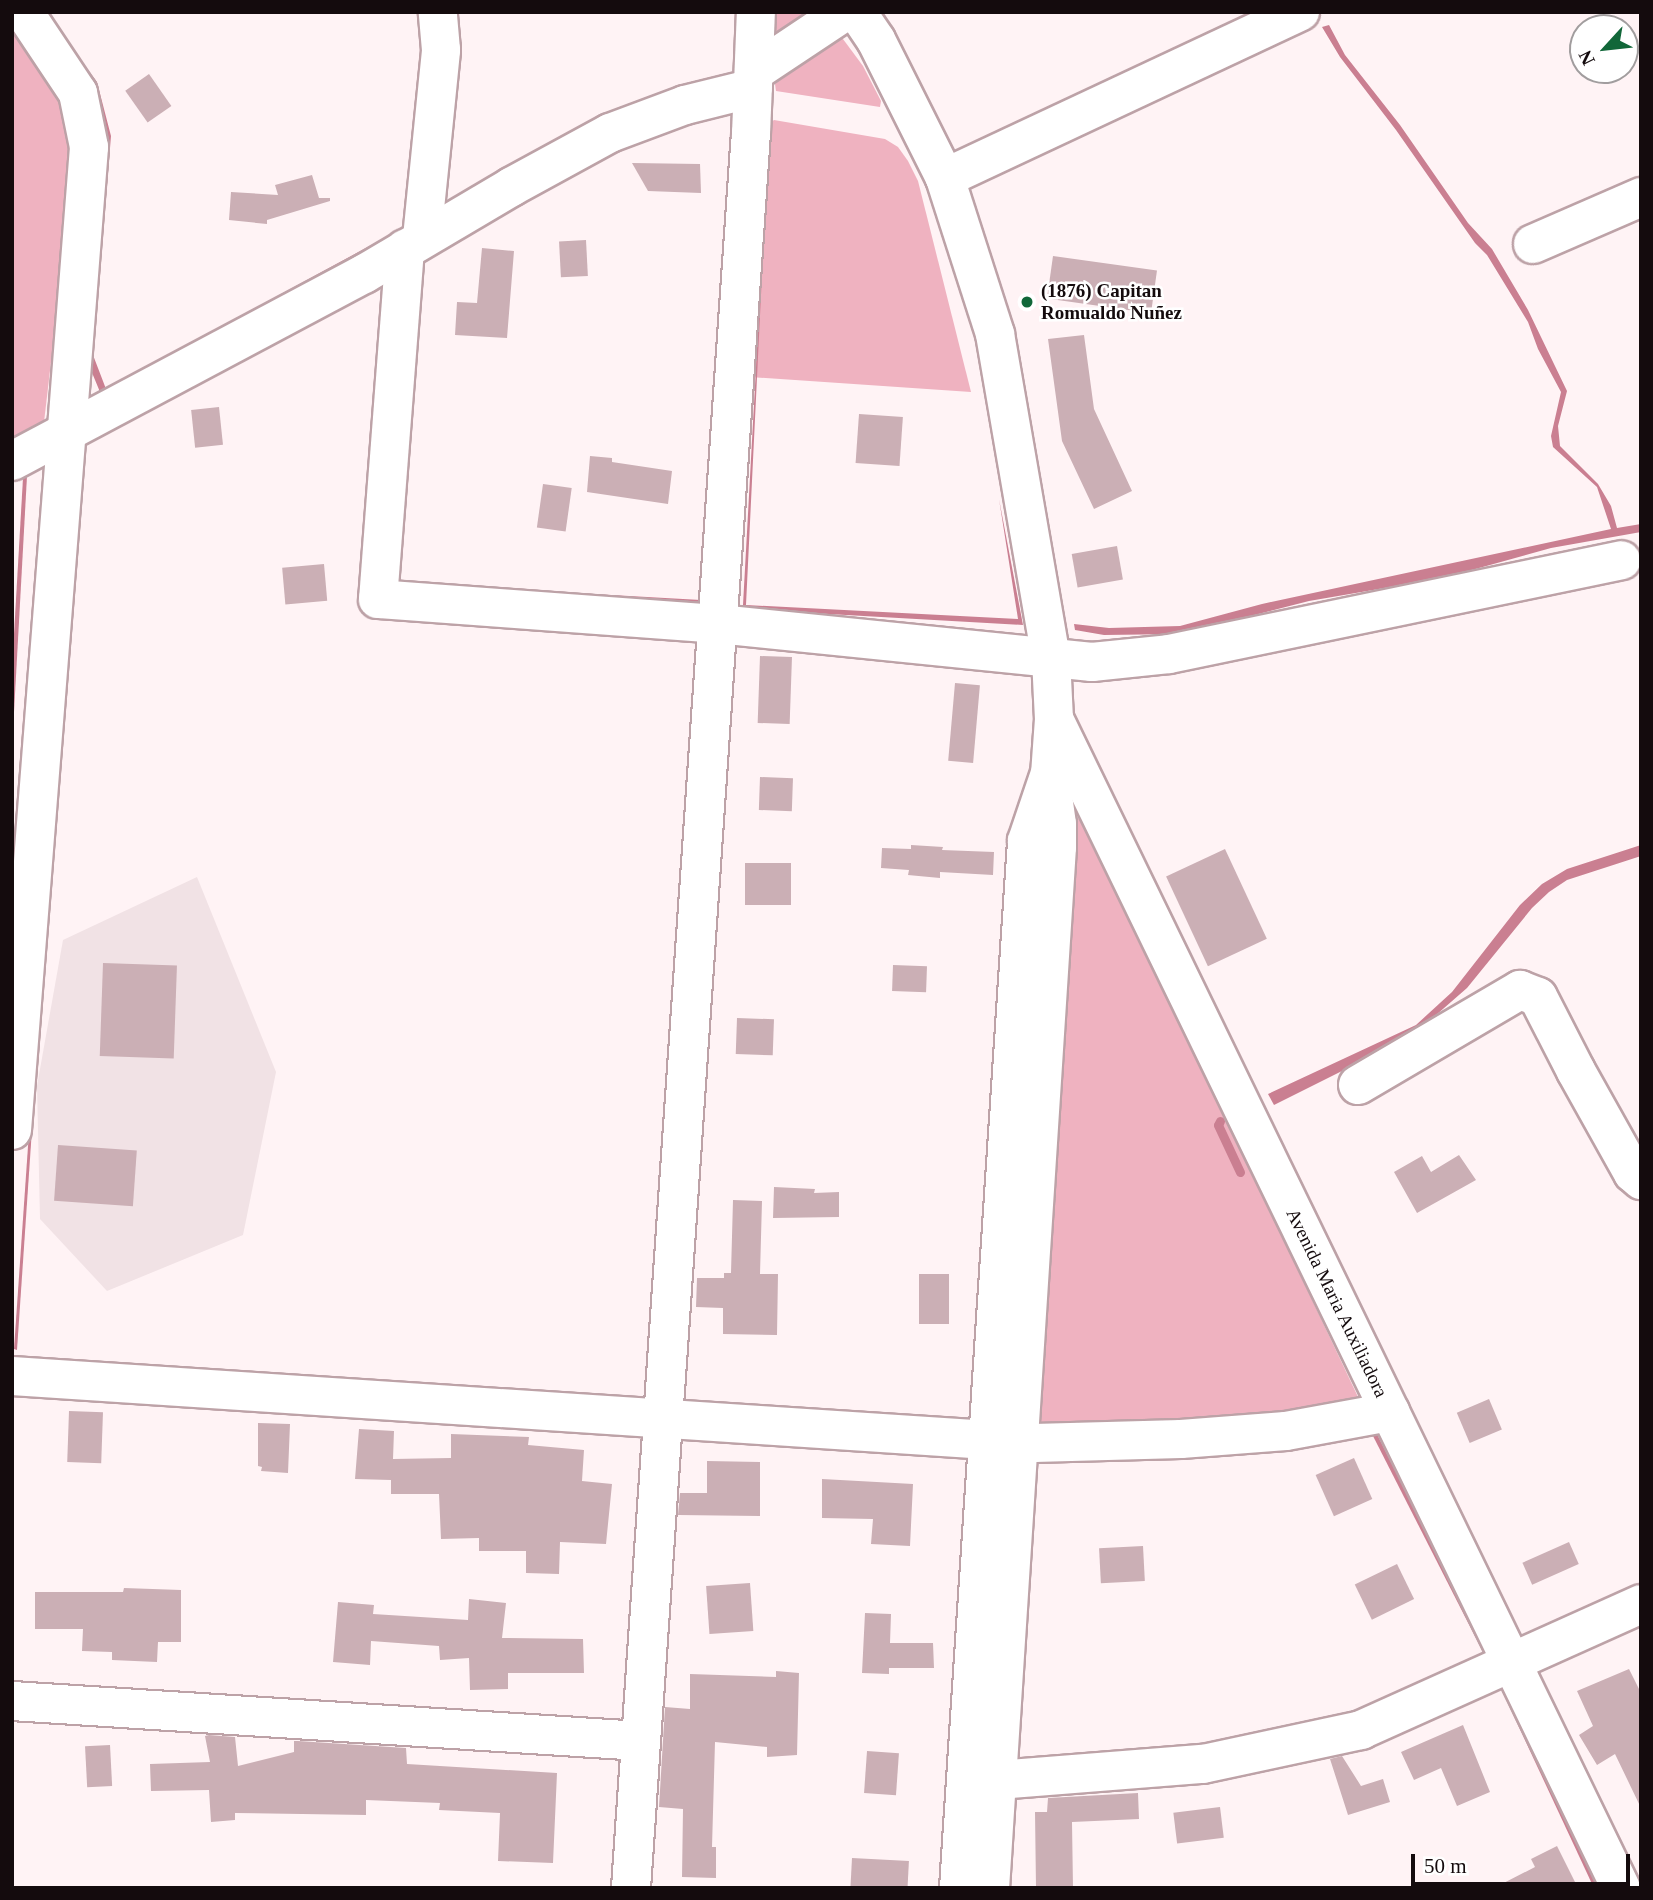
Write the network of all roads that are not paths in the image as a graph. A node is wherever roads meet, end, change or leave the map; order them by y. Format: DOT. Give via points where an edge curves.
graph roads {
  1 [pos="24,12"];
  2 [pos="438,12"];
  3 [pos="756,12"];
  4 [pos="844,12"];
  5 [pos="857,12"];
  6 [pos="1300,12"];
  7 [pos="754,80"];
  8 [pos="945,178"];
  9 [pos="1641,197"];
  10 [pos="414,244"];
  11 [pos="1533,244"];
  12 [pos="67,432"];
  13 [pos="12,461"];
  14 [pos="1621,560"];
  15 [pos="718,624"];
  16 [pos="1051,658"];
  17 [pos="1054,719"];
  18 [pos="1358,1085"];
  19 [pos="12,1130"];
  20 [pos="1641,1180"];
  21 [pos="12,1376"];
  22 [pos="1390,1412"];
  23 [pos="663,1419"];
  24 [pos="1003,1441"];
  25 [pos="1641,1604"];
  26 [pos="1513,1664"];
  27 [pos="12,1701"];
  28 [pos="641,1741"];
  29 [pos="981,1782"];
  30 [pos="631,1888"];
  31 [pos="959,1888"];
  32 [pos="990,1888"];
  33 [pos="1621,1888"];
  1 -- 12 [label="street" via="78,93 89,147"];
  2 -- 10 [label="street" via="441,50"];
  3 -- 7 [label="street"];
  4 -- 7 [label="street"];
  5 -- 8 [label="street" via="876,40"];
  6 -- 8 [label="street"];
  7 -- 10 [label="street" via="610,133"];
  7 -- 15 [label="street"];
  8 -- 16 [label="street" via="995,334"];
  9 -- 11 [label="street"];
  10 -- 12 [label="street"];
  10 -- 15 [label="street" via="378,599"];
  12 -- 13 [label="street"];
  12 -- 19 [label="street"];
  14 -- 16 [label="street" via="1169,654 1092,663"];
  15 -- 16 [label="street"];
  15 -- 23 [label="street"];
  16 -- 17 [label="street"];
  17 -- 22 [label="street, Avenida Maria Auxiliadora"];
  17 -- 24 [label="street" via="1050,775 1057,847"];
  18 -- 20 [label="street" via="1520,990 1538,997"];
  21 -- 23 [label="street"];
  22 -- 24 [label="street" via="1286,1431 1181,1439"];
  22 -- 26 [label="street, Avenida Maria Auxiliadora"];
  23 -- 24 [label="street"];
  23 -- 28 [label="street"];
  24 -- 29 [label="street"];
  25 -- 26 [label="street"];
  26 -- 29 [label="street" via="1384,1721 1295,1747 1203,1765"];
  26 -- 33 [label="street, Avenida Maria Auxiliadora"];
  27 -- 28 [label="street"];
  28 -- 30 [label="street"];
  29 -- 31 [label="street"];
  29 -- 32 [label="street"];
}
